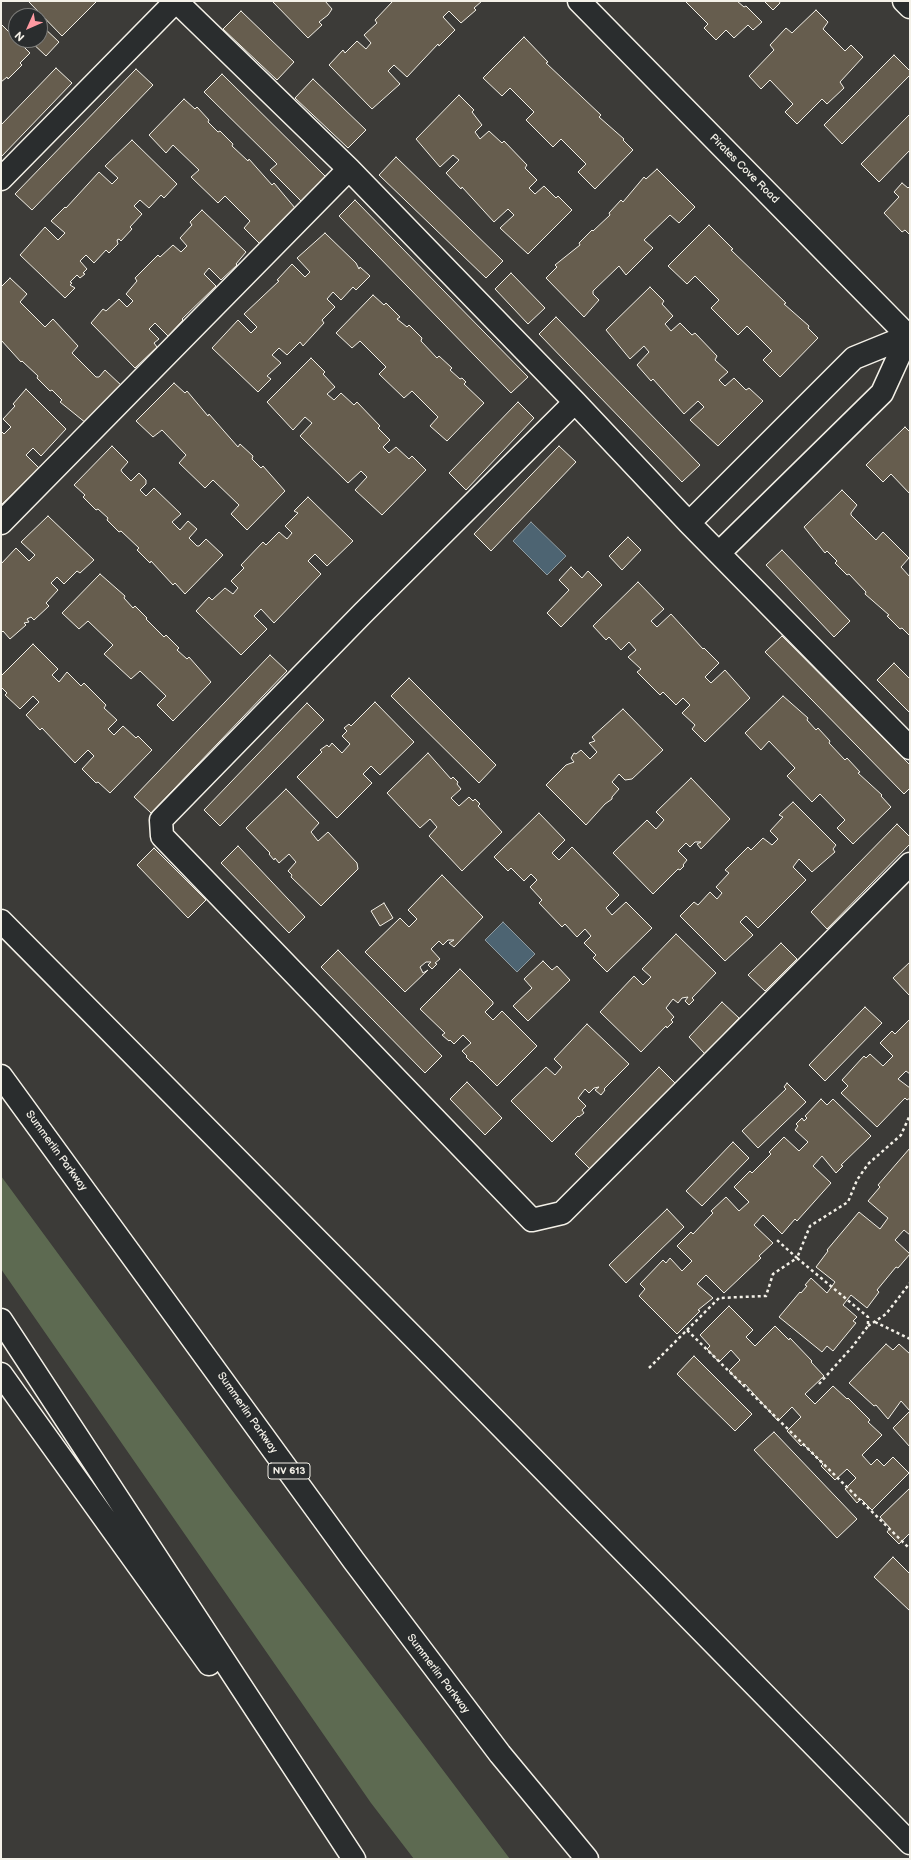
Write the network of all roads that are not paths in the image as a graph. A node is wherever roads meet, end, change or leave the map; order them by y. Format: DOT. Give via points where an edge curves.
graph roads {
  1 [pos="176,1"];
  2 [pos="578,1"];
  3 [pos="904,1"];
  4 [pos="910,8"];
  5 [pos="349,169"];
  6 [pos="1,179"];
  7 [pos="909,337"];
  8 [pos="575,402"];
  9 [pos="689,523"];
  10 [pos="1,524"];
  11 [pos="719,553"];
  12 [pos="910,748"];
  13 [pos="910,864"];
  14 [pos="1,921"];
  15 [pos="1,1076"];
  16 [pos="1,1320"];
  17 [pos="1,1374"];
  18 [pos="910,1843"];
  19 [pos="354,1859"];
  20 [pos="587,1859"];
  1 -- 5 [label="main road"];
  1 -- 6 [label="main road"];
  2 -- 7 [label="main road, Pirates Cove Road"];
  3 -- 4 [label="main road"];
  5 -- 8 [label="main road"];
  5 -- 10 [label="main road"];
  7 -- 9 [label="main road" via="854,358"];
  7 -- 11 [label="main road" via="882,393"];
  8 -- 9 [label="main road"];
  8 -- 13 [label="main road" via="363,613 161,820 162,836 532,1220 562,1213"];
  9 -- 11 [label="main road"];
  11 -- 12 [label="main road"];
  14 -- 18 [label="main road" via="427,1350"];
  15 -- 20 [label="main road, Summerlin Parkway / NV 613" via="354,1561 490,1742"];
  16 -- 19 [label="main road"];
  17 -- 19 [label="main road" via="209,1664"];
}
